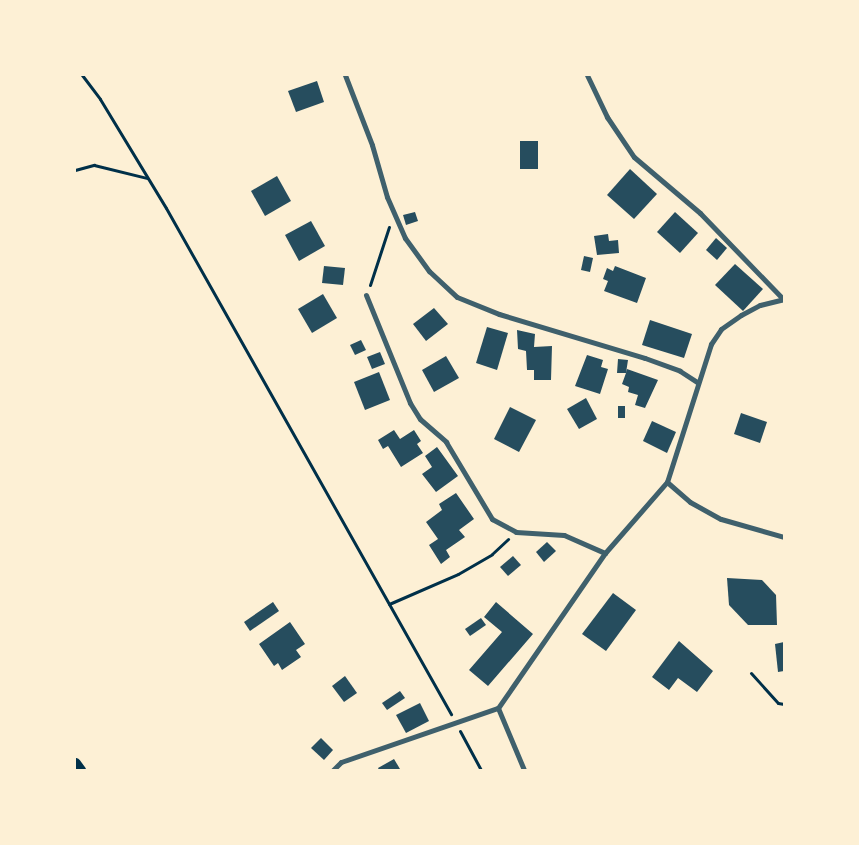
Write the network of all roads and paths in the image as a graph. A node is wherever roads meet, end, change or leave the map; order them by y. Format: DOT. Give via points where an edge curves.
graph roads {
  1 [pos="82,75"];
  2 [pos="345,75"];
  3 [pos="587,75"];
  4 [pos="75,170"];
  5 [pos="148,179"];
  6 [pos="393,212"];
  7 [pos="366,295"];
  8 [pos="784,299"];
  9 [pos="697,382"];
  10 [pos="667,482"];
  11 [pos="516,532"];
  12 [pos="784,537"];
  13 [pos="605,553"];
  14 [pos="390,604"];
  15 [pos="751,673"];
  16 [pos="784,704"];
  17 [pos="498,708"];
  18 [pos="75,764"];
  19 [pos="80,770"];
  20 [pos="334,770"];
  21 [pos="481,770"];
  22 [pos="524,770"];
  1 -- 5 [label="path"];
  2 -- 6 [label="street"];
  3 -- 8 [label="street" via="608,117 634,157 700,212"];
  4 -- 5 [label="path" via="94,165"];
  5 -- 14 [label="path"];
  6 -- 7 [label="path"];
  6 -- 9 [label="street" via="405,238 429,271 457,297 499,314 645,358"];
  7 -- 11 [label="street" via="420,419 446,442 492,519"];
  8 -- 9 [label="street" via="760,305 722,329 710,344"];
  9 -- 10 [label="street"];
  10 -- 12 [label="street" via="690,502 721,519"];
  10 -- 13 [label="street"];
  11 -- 13 [label="street" via="564,535"];
  11 -- 14 [label="path" via="492,554 458,574"];
  13 -- 17 [label="street"];
  14 -- 21 [label="path"];
  15 -- 16 [label="path" via="778,703"];
  17 -- 20 [label="street" via="341,762"];
  17 -- 22 [label="street"];
  18 -- 19 [label="main road"];
}
